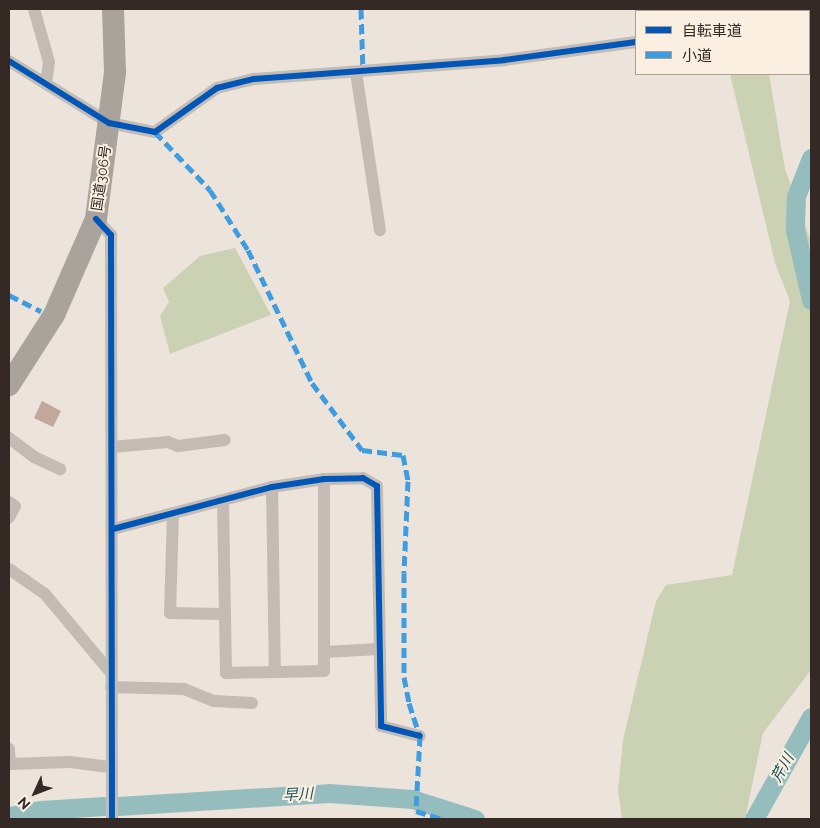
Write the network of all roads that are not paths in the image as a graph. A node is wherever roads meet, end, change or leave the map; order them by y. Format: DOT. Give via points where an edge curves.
graph roads {
  1 [pos="34,9"];
  2 [pos="113,9"];
  3 [pos="635,42"];
  4 [pos="9,61"];
  5 [pos="356,72"];
  6 [pos="46,84"];
  7 [pos="109,123"];
  8 [pos="96,219"];
  9 [pos="380,230"];
  10 [pos="9,385"];
  11 [pos="9,438"];
  12 [pos="225,440"];
  13 [pos="112,447"];
  14 [pos="60,469"];
  15 [pos="324,479"];
  16 [pos="272,487"];
  17 [pos="223,500"];
  18 [pos="9,502"];
  19 [pos="172,513"];
  20 [pos="9,518"];
  21 [pos="113,528"];
  22 [pos="9,569"];
  23 [pos="223,614"];
  24 [pos="379,649"];
  25 [pos="324,652"];
  26 [pos="275,671"];
  27 [pos="111,673"];
  28 [pos="111,687"];
  29 [pos="252,704"];
  30 [pos="420,736"];
  31 [pos="9,749"];
  32 [pos="9,763"];
  33 [pos="110,767"];
  34 [pos="112,819"];
  1 -- 6 [label="street" via="49,62"];
  2 -- 7 [label="highway, 国道306号" via="115,72"];
  3 -- 5 [label="street" via="504,60"];
  4 -- 6 [label="street"];
  5 -- 7 [label="street" via="254,79 217,88 155,132"];
  5 -- 9 [label="street"];
  6 -- 7 [label="street"];
  7 -- 8 [label="highway, 国道306号"];
  8 -- 10 [label="highway, 国道306号" via="54,315"];
  8 -- 13 [label="street" via="111,235"];
  11 -- 14 [label="street" via="34,457"];
  12 -- 13 [label="street" via="178,446 168,442"];
  13 -- 21 [label="street"];
  15 -- 16 [label="street"];
  15 -- 24 [label="street" via="363,478 377,486"];
  15 -- 25 [label="street"];
  16 -- 17 [label="street"];
  16 -- 26 [label="street"];
  17 -- 19 [label="street"];
  17 -- 23 [label="street"];
  18 -- 20 [label="street" via="15,506"];
  19 -- 21 [label="street"];
  19 -- 23 [label="street" via="170,613"];
  21 -- 27 [label="street"];
  22 -- 27 [label="street" via="45,594"];
  23 -- 26 [label="street" via="226,673"];
  24 -- 25 [label="street"];
  24 -- 30 [label="street" via="380,726"];
  25 -- 26 [label="street" via="324,671"];
  27 -- 28 [label="street"];
  28 -- 29 [label="street" via="184,690 214,701"];
  28 -- 33 [label="street"];
  31 -- 32 [label="street"];
  32 -- 33 [label="street" via="70,762"];
  33 -- 34 [label="street"];
}
